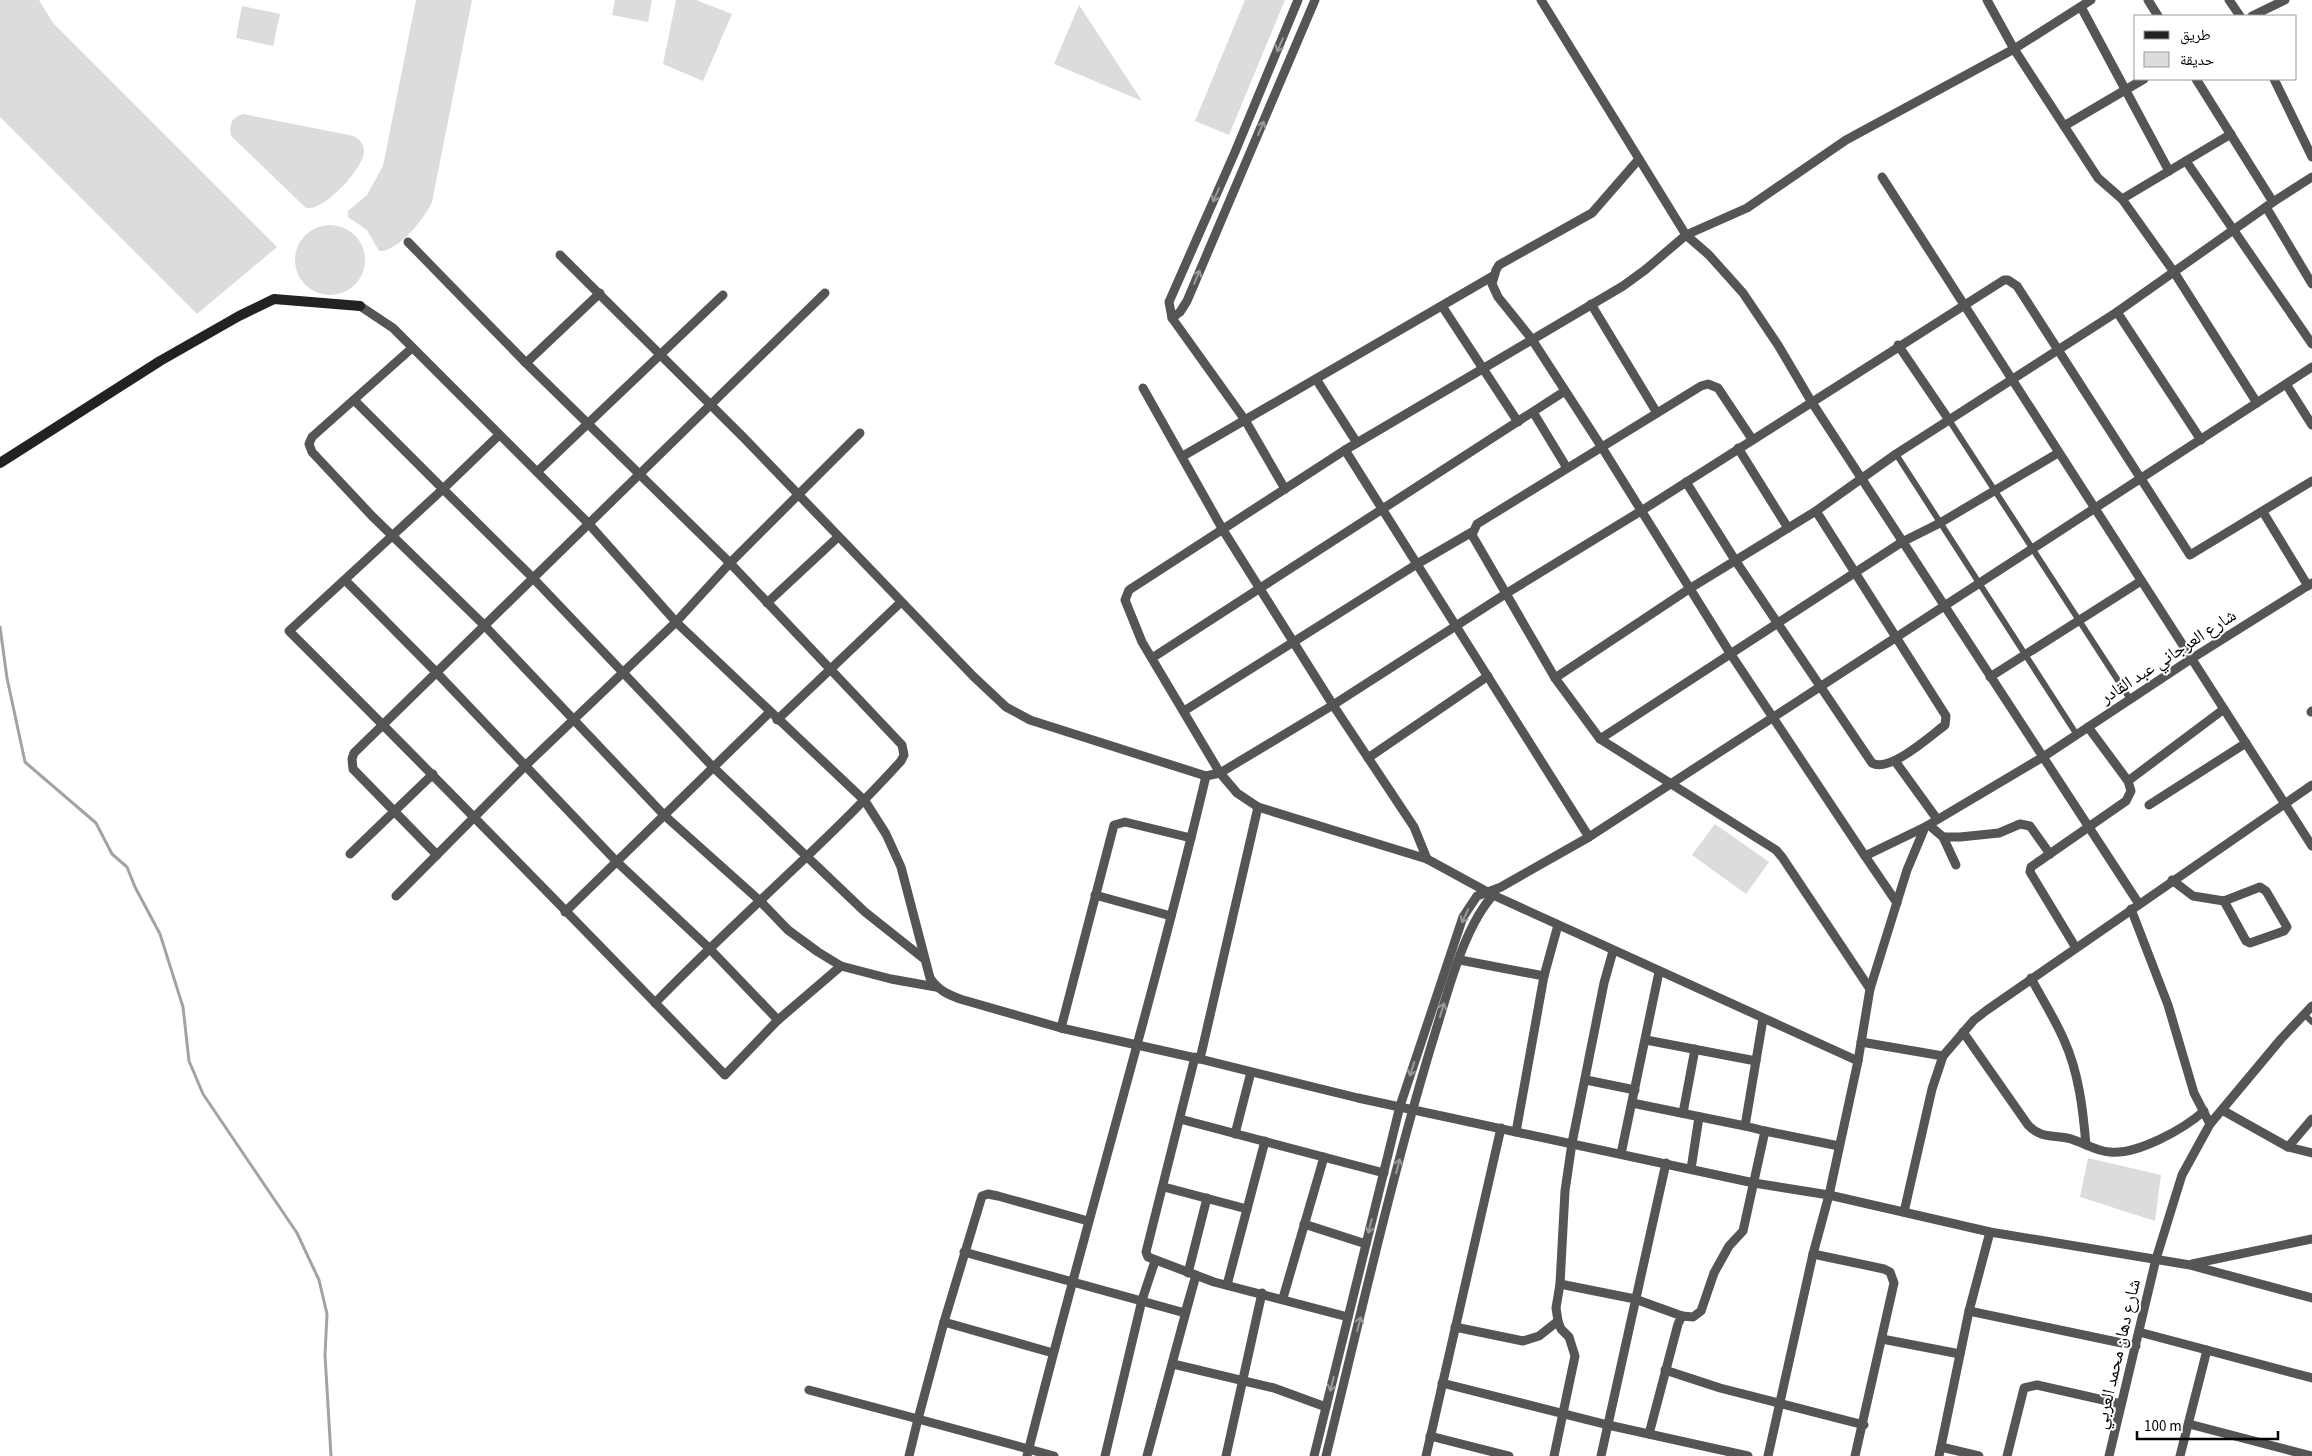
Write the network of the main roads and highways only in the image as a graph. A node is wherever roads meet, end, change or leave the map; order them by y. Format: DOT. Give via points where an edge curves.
graph roads {
  1 [pos="360,306"];
  2 [pos="0,463"];
  1 -- 2 [label="main road" via="274,299 160,361"];
}
